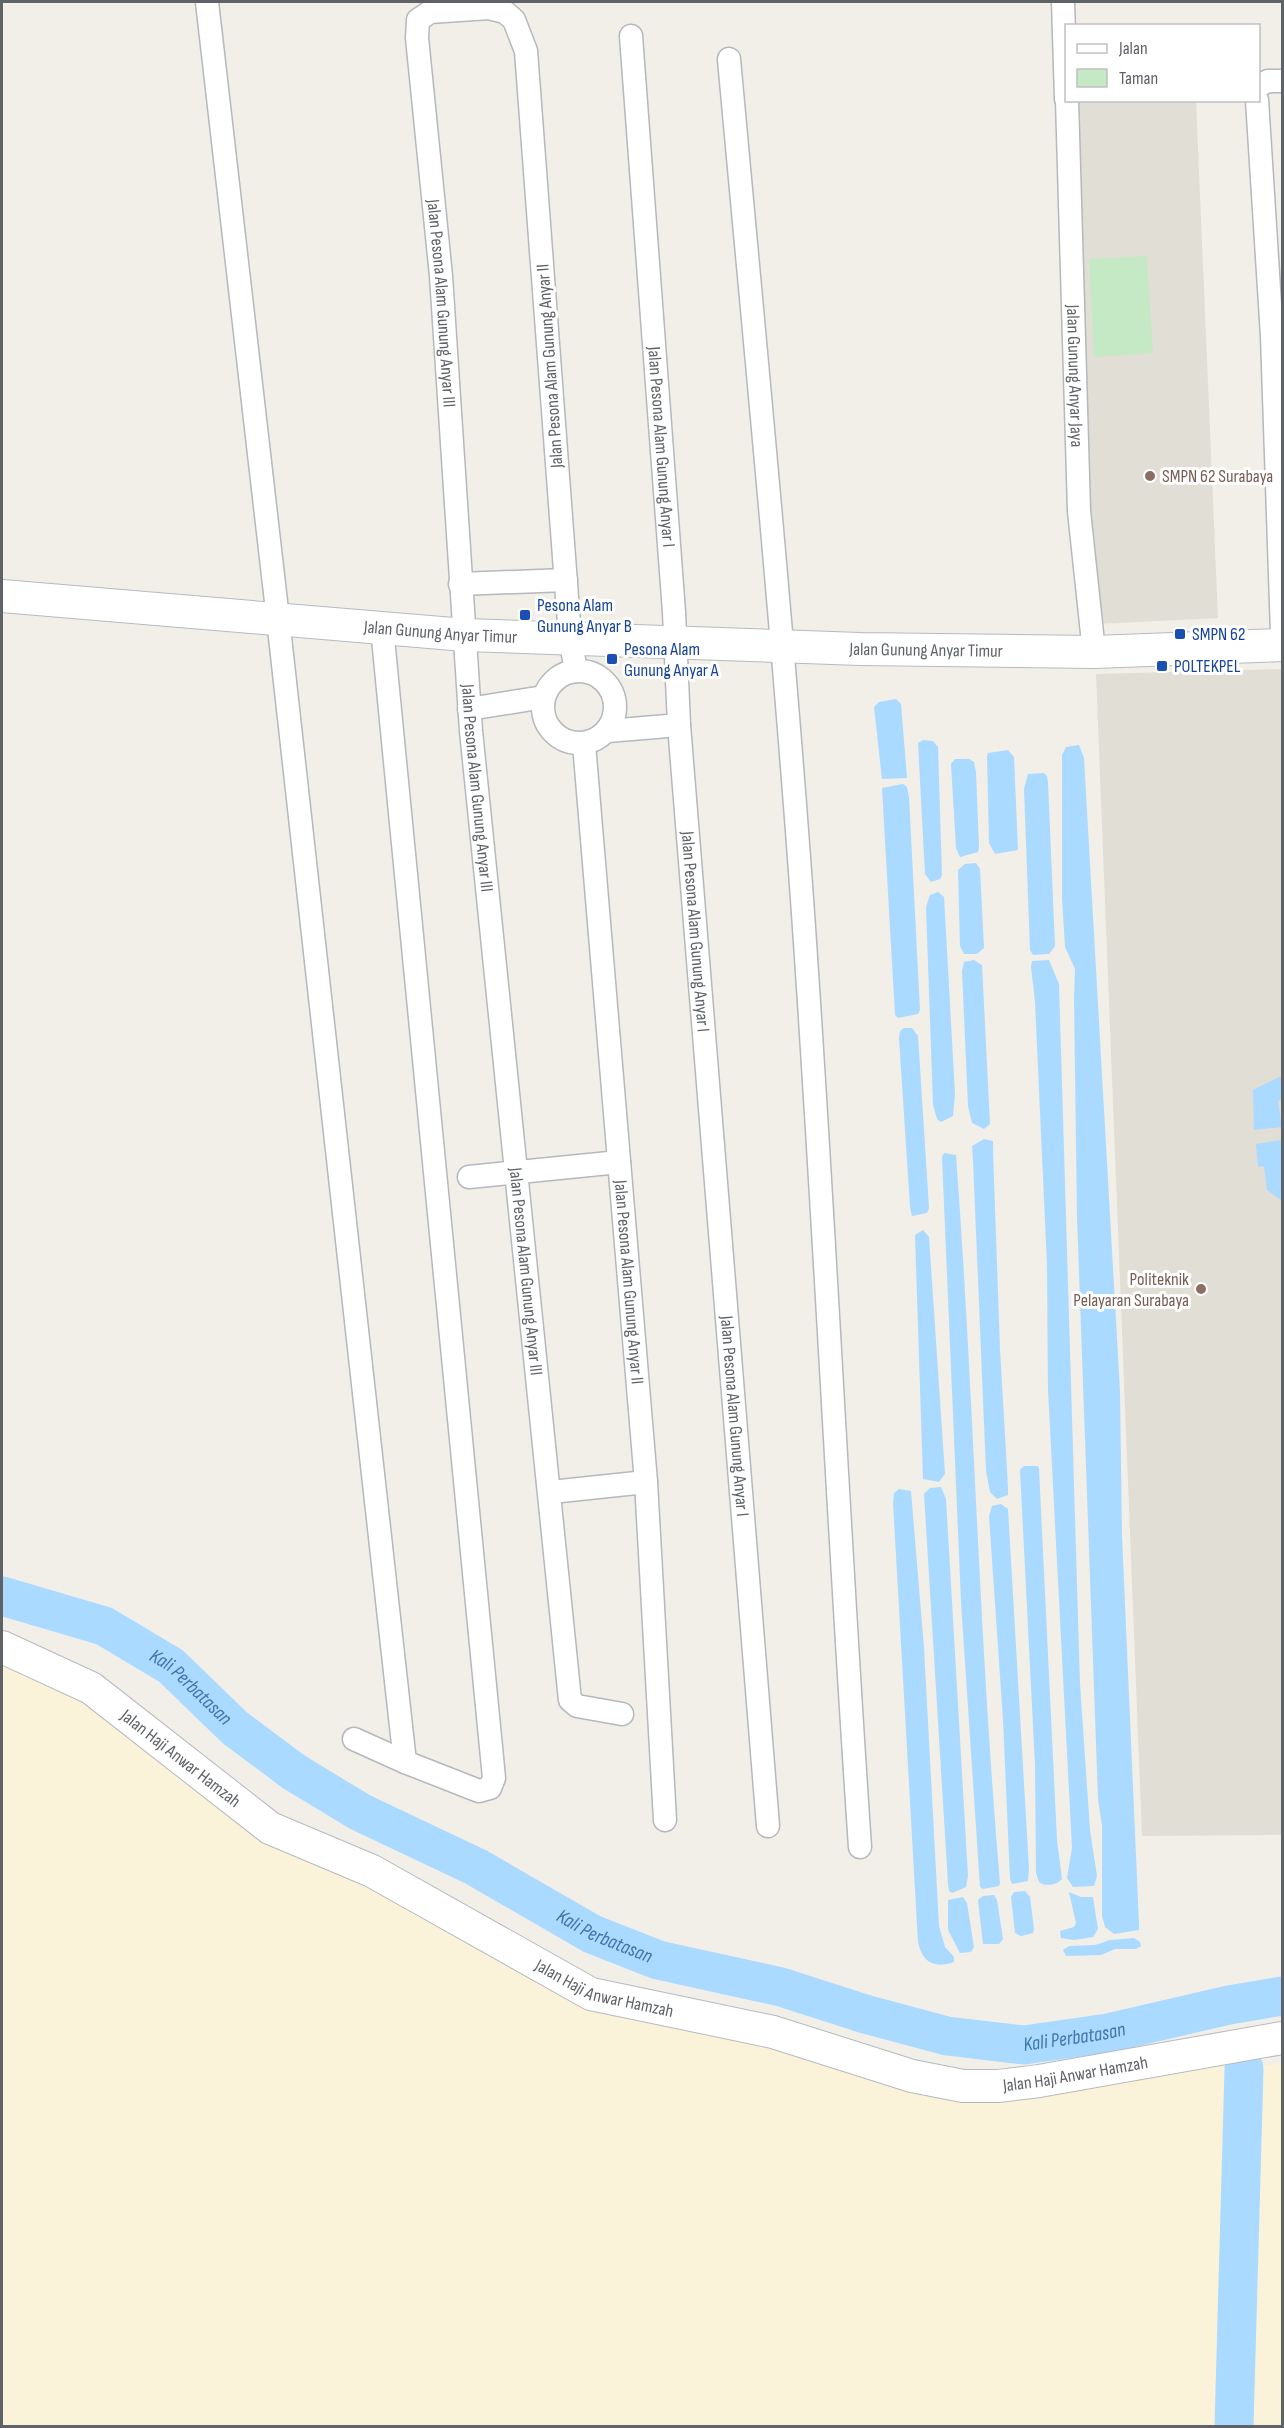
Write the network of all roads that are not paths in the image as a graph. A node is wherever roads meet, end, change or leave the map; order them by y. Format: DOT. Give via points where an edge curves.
graph roads {
  1 [pos="207,2"];
  2 [pos="1063,2"];
  3 [pos="632,36"];
  4 [pos="729,59"];
  5 [pos="527,61"];
  6 [pos="1065,67"];
  7 [pos="1282,81"];
  8 [pos="1260,85"];
  9 [pos="1066,102"];
  10 [pos="1257,102"];
  11 [pos="566,580"];
  12 [pos="460,584"];
  13 [pos="2,596"];
  14 [pos="1282,613"];
  15 [pos="278,619"];
  16 [pos="382,628"];
  17 [pos="1282,634"];
  18 [pos="465,635"];
  19 [pos="570,637"];
  20 [pos="676,641"];
  21 [pos="1282,645"];
  22 [pos="782,646"];
  23 [pos="1094,652"];
  24 [pos="576,671"];
  25 [pos="544,697"];
  26 [pos="469,709"];
  27 [pos="679,725"];
  28 [pos="608,731"];
  29 [pos="584,744"];
  30 [pos="619,1162"];
  31 [pos="516,1173"];
  32 [pos="469,1177"];
  33 [pos="646,1482"];
  34 [pos="551,1492"];
  35 [pos="2,1647"];
  36 [pos="622,1713"];
  37 [pos="354,1739"];
  38 [pos="405,1762"];
  39 [pos="665,1820"];
  40 [pos="768,1826"];
  41 [pos="860,1847"];
  42 [pos="1282,2038"];
  1 -- 15 [label="street"];
  2 -- 6 [label="street, Jalan Gunung Anyar Jaya"];
  3 -- 20 [label="street, Jalan Pesona Alam Gunung Anyar I"];
  4 -- 22 [label="street"];
  5 -- 11 [label="street, Jalan Pesona Alam Gunung Anyar II"];
  5 -- 12 [label="street, Jalan Pesona Alam Gunung Anyar III" via="522,36 505,12 430,12 418,20 441,276"];
  7 -- 8 [label="street"];
  9 -- 23 [label="street, Jalan Gunung Anyar Jaya" via="1079,511"];
  10 -- 14 [label="street" via="1272,336"];
  11 -- 12 [label="street"];
  11 -- 19 [label="street, Jalan Pesona Alam Gunung Anyar II"];
  12 -- 18 [label="street, Jalan Pesona Alam Gunung Anyar III"];
  13 -- 15 [label="street, Jalan Gunung Anyar Timur"];
  14 -- 17 [label="street"];
  15 -- 16 [label="street, Jalan Gunung Anyar Timur"];
  15 -- 38 [label="street"];
  16 -- 18 [label="street, Jalan Gunung Anyar Timur"];
  16 -- 38 [label="street" via="494,1778 490,1788 479,1791"];
  18 -- 19 [label="street, Jalan Gunung Anyar Timur"];
  18 -- 26 [label="street, Jalan Pesona Alam Gunung Anyar III"];
  19 -- 20 [label="street, Jalan Gunung Anyar Timur"];
  19 -- 24 [label="street, Jalan Pesona Alam Gunung Anyar II"];
  20 -- 22 [label="street, Jalan Gunung Anyar Timur"];
  20 -- 27 [label="street, Jalan Pesona Alam Gunung Anyar I"];
  21 -- 23 [label="street, Jalan Gunung Anyar Timur"];
  22 -- 23 [label="street, Jalan Gunung Anyar Timur"];
  22 -- 41 [label="street" via="817,1124 839,1549"];
  24 -- 25 [label="street" via="556,680"];
  24 -- 28 [label="street" via="590,672 612,690 615,718"];
  25 -- 26 [label="street"];
  25 -- 29 [label="street" via="542,711 551,730 569,743"];
  26 -- 31 [label="street, Jalan Pesona Alam Gunung Anyar III"];
  27 -- 28 [label="street"];
  27 -- 40 [label="street, Jalan Pesona Alam Gunung Anyar I"];
  28 -- 29 [label="street"];
  29 -- 30 [label="street, Jalan Pesona Alam Gunung Anyar II"];
  30 -- 31 [label="street"];
  30 -- 33 [label="street, Jalan Pesona Alam Gunung Anyar II"];
  31 -- 32 [label="street"];
  31 -- 34 [label="street, Jalan Pesona Alam Gunung Anyar III"];
  33 -- 34 [label="street"];
  33 -- 39 [label="street, Jalan Pesona Alam Gunung Anyar II"];
  34 -- 36 [label="street, Jalan Pesona Alam Gunung Anyar III" via="570,1700 577,1706"];
  35 -- 42 [label="street, Jalan Haji Anwar Hamzah" via="91,1688 270,1828 372,1871 591,1994 773,2032 912,2076 963,2086 1039,2081"];
  37 -- 38 [label="street"];
}
